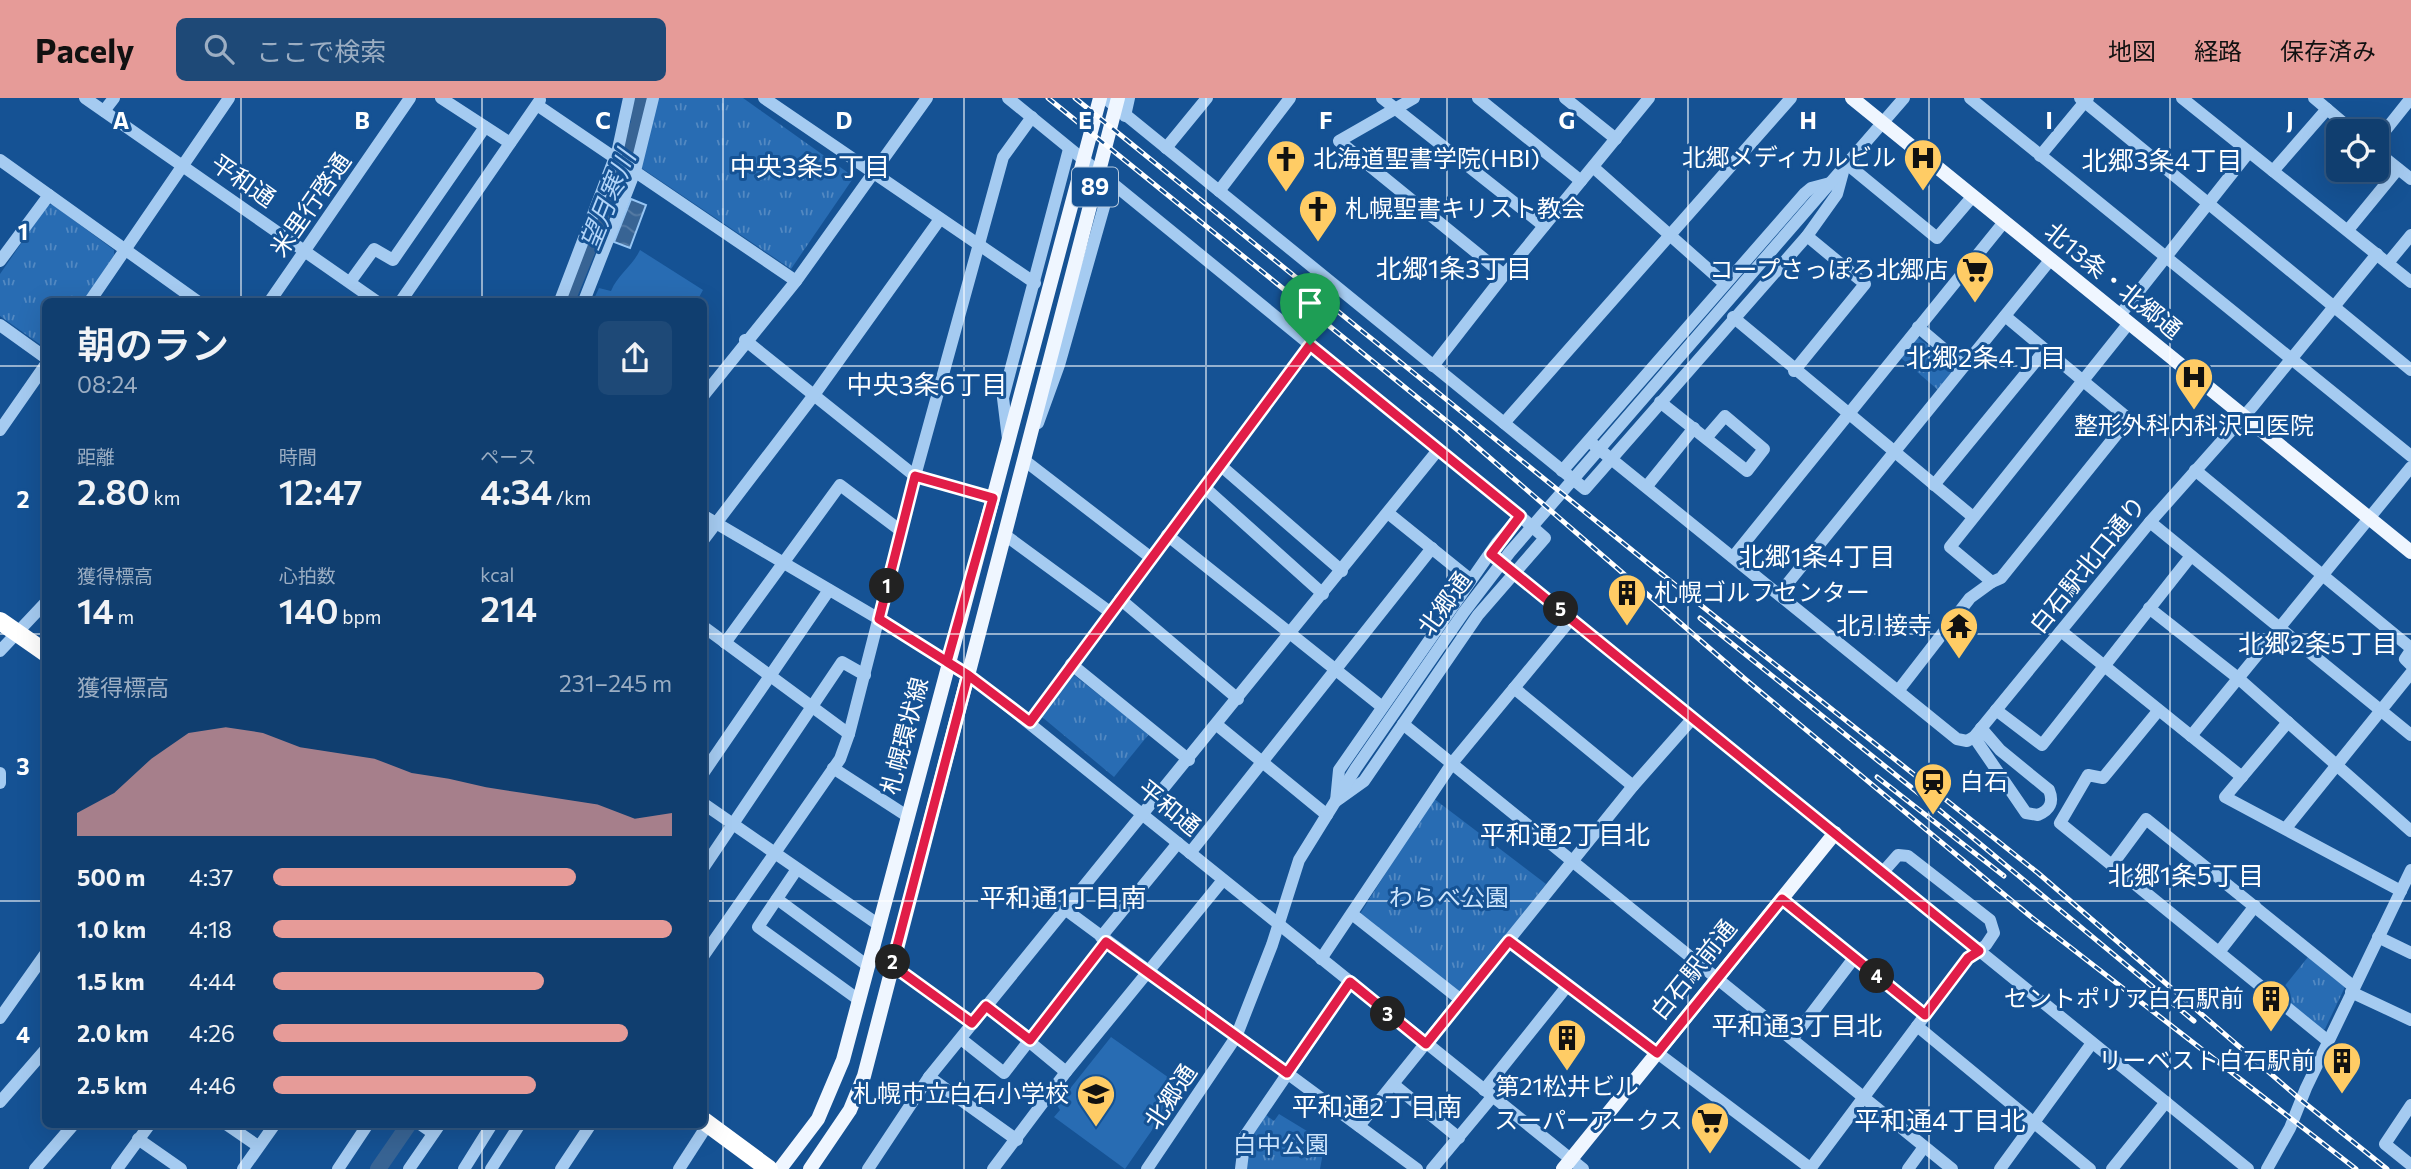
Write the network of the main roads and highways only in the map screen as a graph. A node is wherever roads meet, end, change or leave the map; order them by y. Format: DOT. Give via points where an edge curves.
graph roads {
  1 [pos="1102,98"];
  2 [pos="1118,98"];
  3 [pos="1852,98"];
  4 [pos="2411,552"];
  5 [pos="0,621"];
  6 [pos="42,650"];
  7 [pos="1835,833"];
  8 [pos="707,1124"];
  9 [pos="1572,1166"];
  10 [pos="769,1169"];
  11 [pos="780,1169"];
  12 [pos="810,1169"];
  1 -- 11 [label="main road, 札幌環状線 / 89" via="831,1094"];
  2 -- 12 [label="main road, 札幌環状線 / 89" via="864,1076 850,1110"];
  3 -- 4 [label="main road, 北13条・北郷通"];
  5 -- 6 [label="highway"];
  7 -- 9 [label="main road, 白石駅前通"];
  8 -- 10 [label="highway"];
}
